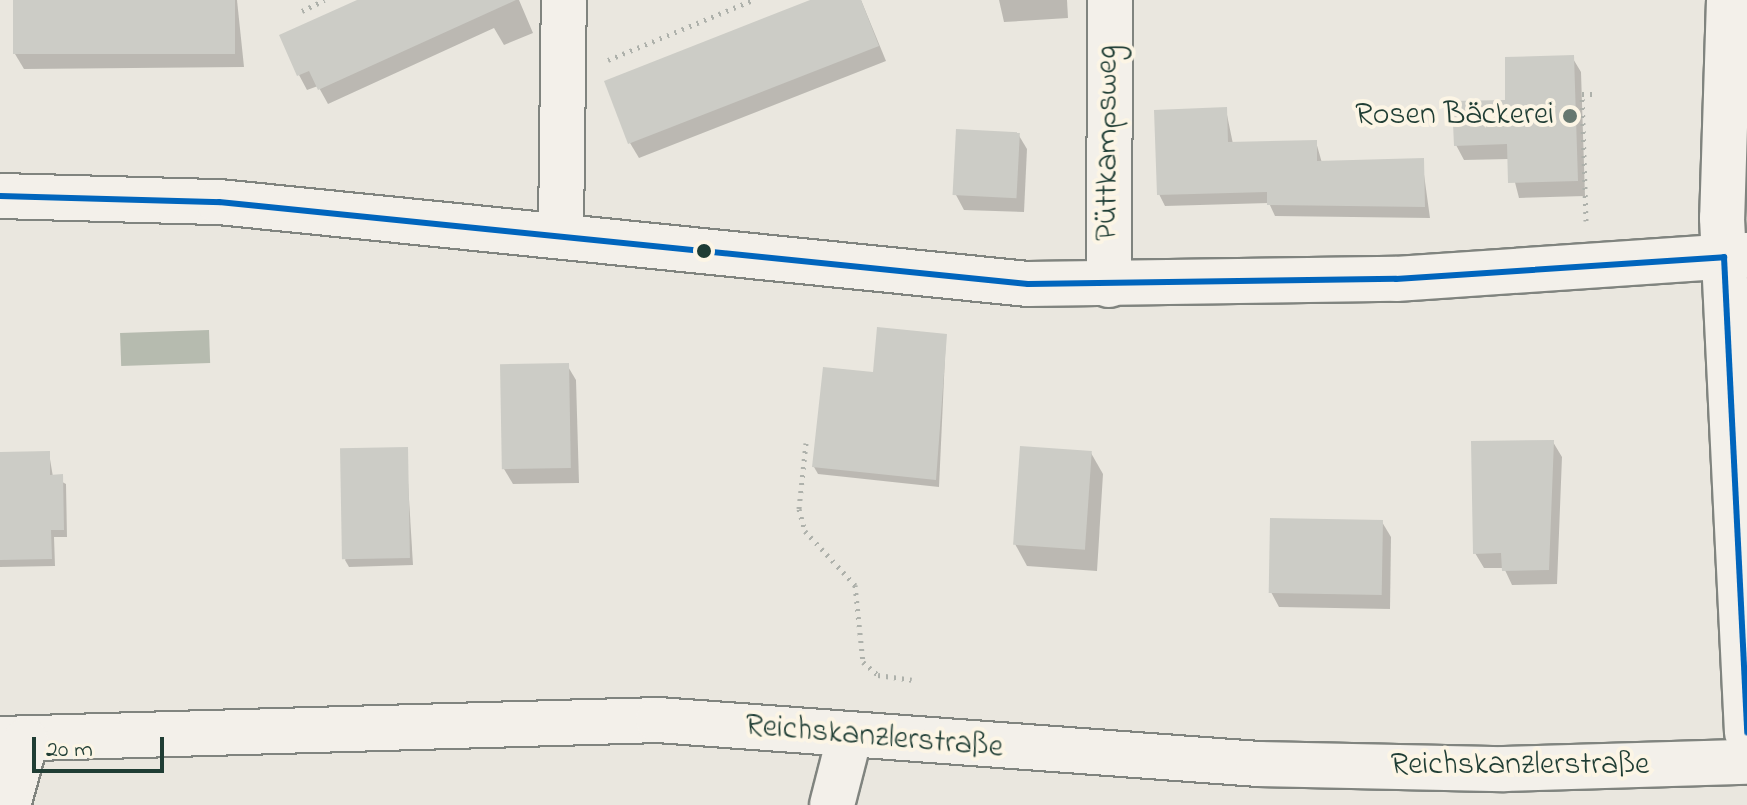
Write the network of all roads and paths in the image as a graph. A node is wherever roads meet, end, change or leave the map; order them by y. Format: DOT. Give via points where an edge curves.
graph roads {
  1 [pos="325,0"];
  2 [pos="564,0"];
  3 [pos="753,0"];
  4 [pos="1110,0"];
  5 [pos="1729,0"];
  6 [pos="302,11"];
  7 [pos="567,78"];
  8 [pos="1594,94"];
  9 [pos="0,196"];
  10 [pos="561,231"];
  11 [pos="1586,238"];
  12 [pos="1735,256"];
  13 [pos="1109,285"];
  14 [pos="806,443"];
  15 [pos="912,680"];
  16 [pos="1747,732"];
  17 [pos="13,739"];
  18 [pos="849,739"];
  19 [pos="1747,762"];
  20 [pos="8,805"];
  21 [pos="832,805"];
  1 -- 6 [label="path"];
  2 -- 7 [label="street"];
  3 -- 7 [label="path"];
  4 -- 13 [label="street, Püttkampsweg"];
  5 -- 12 [label="street"];
  7 -- 10 [label="street"];
  8 -- 11 [label="path" via="1582,94"];
  9 -- 10 [label="street" via="219,202"];
  10 -- 13 [label="street" via="808,263"];
  12 -- 13 [label="street" via="1396,279"];
  12 -- 16 [label="street"];
  14 -- 15 [label="path" via="801,521 855,585 863,662 878,675"];
  17 -- 18 [label="street, Reichskanzlerstraße" via="589,720"];
  17 -- 20 [label="street"];
  18 -- 19 [label="street, Reichskanzlerstraße" via="1258,764 1504,769"];
  18 -- 21 [label="street"];
}
